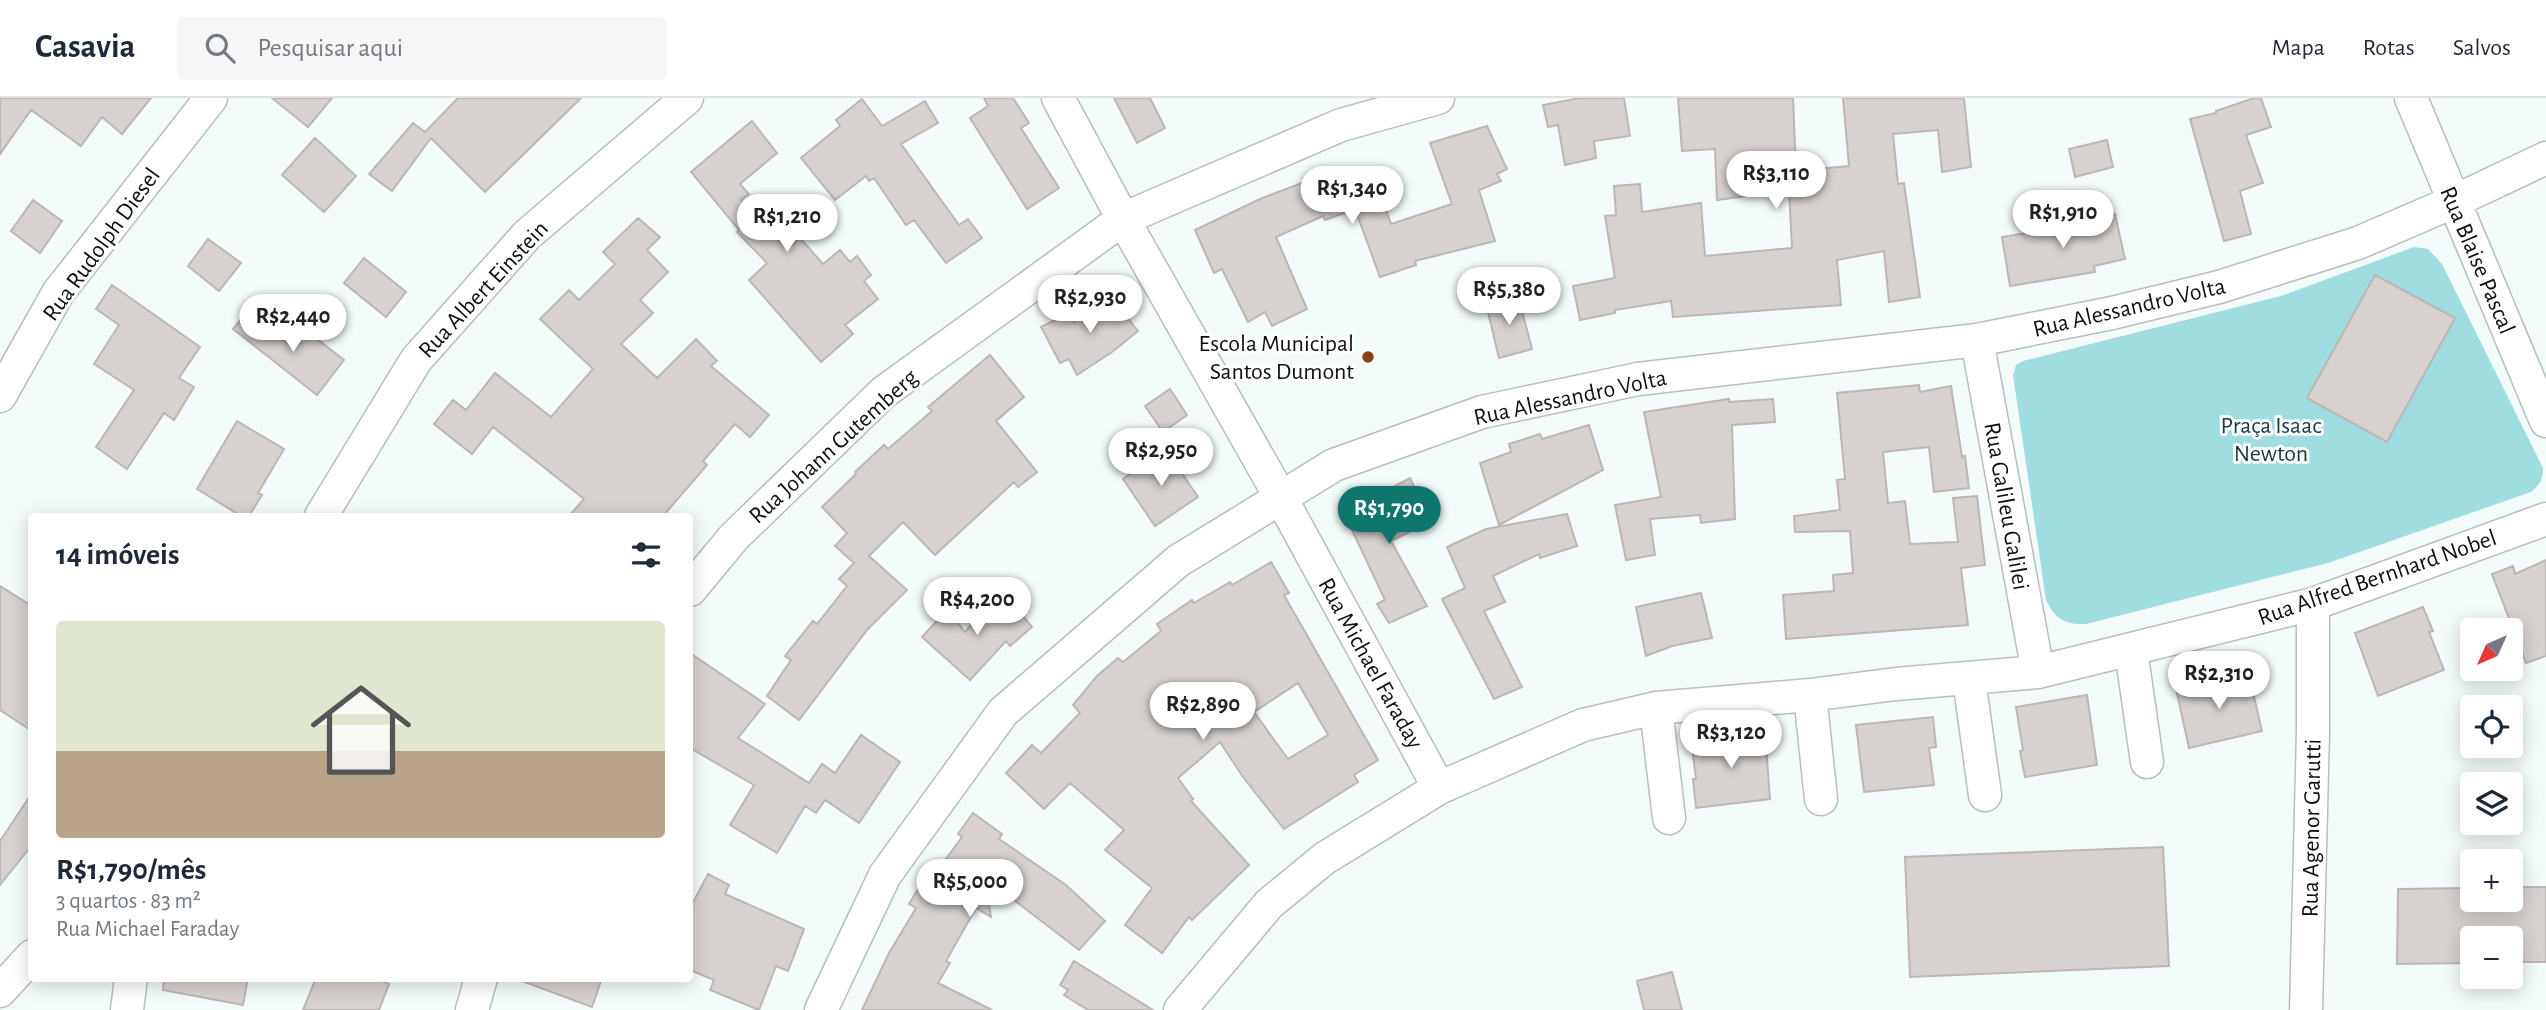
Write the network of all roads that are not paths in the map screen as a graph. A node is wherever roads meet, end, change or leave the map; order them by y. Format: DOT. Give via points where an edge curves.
graph roads {
  1 [pos="211,98"];
  2 [pos="687,98"];
  3 [pos="1058,98"];
  4 [pos="1438,98"];
  5 [pos="2411,98"];
  6 [pos="2546,158"];
  7 [pos="2453,202"];
  8 [pos="1123,219"];
  9 [pos="1977,340"];
  10 [pos="0,396"];
  11 [pos="2546,421"];
  12 [pos="1280,498"];
  13 [pos="323,513"];
  14 [pos="2546,519"];
  15 [pos="693,586"];
  16 [pos="2313,604"];
  17 [pos="2131,650"];
  18 [pos="2038,672"];
  19 [pos="1969,679"];
  20 [pos="1810,695"];
  21 [pos="1656,708"];
  22 [pos="2147,762"];
  23 [pos="1439,788"];
  24 [pos="1985,796"];
  25 [pos="1821,799"];
  26 [pos="1669,817"];
  27 [pos="28,960"];
  28 [pos="130,982"];
  29 [pos="480,982"];
  30 [pos="0,991"];
  31 [pos="127,1010"];
  32 [pos="472,1010"];
  33 [pos="821,1010"];
  34 [pos="1180,1010"];
  35 [pos="2306,1010"];
  1 -- 10 [label="street, Rua Rudolph Diesel" via="58,293"];
  2 -- 13 [label="street, Rua Albert Einstein" via="527,236 416,360"];
  3 -- 8 [label="street, Rua Michael Faraday"];
  4 -- 8 [label="street, Rua Johann Gutemberg" via="1341,125"];
  5 -- 7 [label="street, Rua Blaise Pascal"];
  6 -- 7 [label="street, Rua Alessandro Volta"];
  7 -- 9 [label="street, Rua Alessandro Volta" via="2358,243 2219,287"];
  7 -- 11 [label="street, Rua Blaise Pascal"];
  8 -- 12 [label="street, Rua Michael Faraday"];
  8 -- 15 [label="street, Rua Johann Gutemberg" via="884,392 734,537"];
  9 -- 12 [label="street, Rua Alessandro Volta" via="1638,379 1482,412 1335,465"];
  9 -- 18 [label="street, Rua Galileu Galilei"];
  12 -- 23 [label="street, Rua Michael Faraday"];
  12 -- 33 [label="street, Rua Alessandro Volta" via="1178,561 1003,712 885,875"];
  14 -- 16 [label="street, Rua Alfred Bernhard Nobel"];
  16 -- 17 [label="street, Rua Alfred Bernhard Nobel"];
  16 -- 35 [label="street, Rua Agenor Garutti"];
  17 -- 18 [label="street, Rua Alfred Bernhard Nobel"];
  17 -- 22 [label="street"];
  18 -- 19 [label="street, Rua Alfred Bernhard Nobel"];
  19 -- 20 [label="street, Rua Alfred Bernhard Nobel"];
  19 -- 24 [label="street"];
  20 -- 21 [label="street, Rua Alfred Bernhard Nobel"];
  20 -- 25 [label="street"];
  21 -- 23 [label="street, Rua Alfred Bernhard Nobel" via="1583,725"];
  21 -- 26 [label="street"];
  23 -- 34 [label="street, Rua Alfred Bernhard Nobel" via="1325,858 1269,904"];
  27 -- 30 [label="street"];
  28 -- 31 [label="street"];
  29 -- 32 [label="street"];
}
